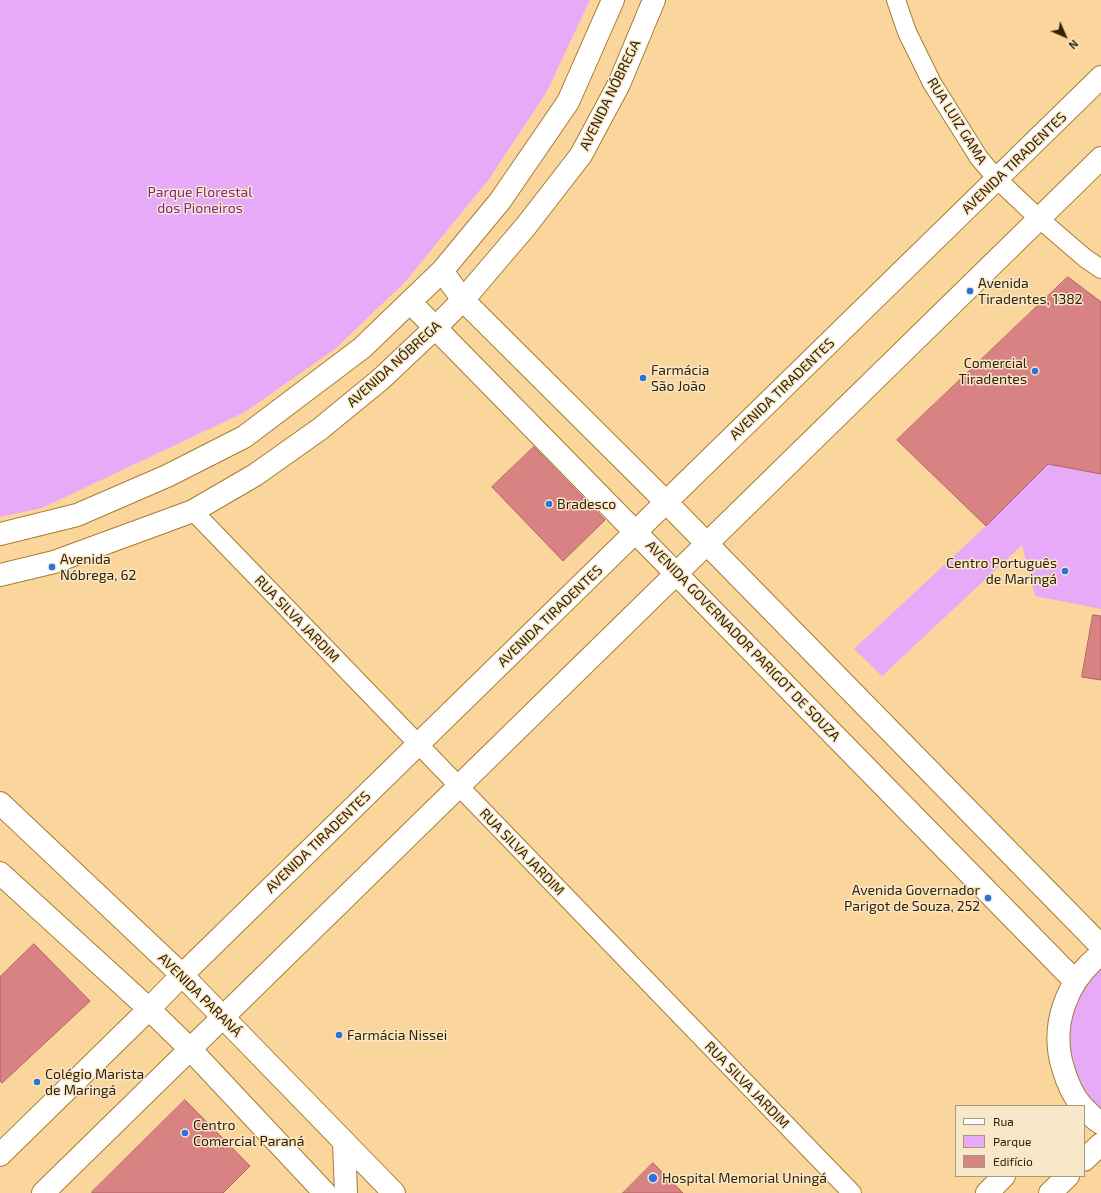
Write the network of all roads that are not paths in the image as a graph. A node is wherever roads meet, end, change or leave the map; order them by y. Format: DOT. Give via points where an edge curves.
graph roads {
  1 [pos="613,0"];
  2 [pos="654,0"];
  3 [pos="896,0"];
  4 [pos="1101,77"];
  5 [pos="1101,158"];
  6 [pos="997,179"];
  7 [pos="1039,219"];
  8 [pos="1101,269"];
  9 [pos="442,271"];
  10 [pos="463,300"];
  11 [pos="410,302"];
  12 [pos="435,328"];
  13 [pos="666,502"];
  14 [pos="193,511"];
  15 [pos="636,532"];
  16 [pos="0,534"];
  17 [pos="706,544"];
  18 [pos="677,573"];
  19 [pos="0,575"];
  20 [pos="418,744"];
  21 [pos="458,786"];
  22 [pos="0,803"];
  23 [pos="0,873"];
  24 [pos="1101,946"];
  25 [pos="1101,954"];
  26 [pos="182,975"];
  27 [pos="1075,980"];
  28 [pos="149,1009"];
  29 [pos="222,1016"];
  30 [pos="190,1048"];
  31 [pos="1079,1105"];
  32 [pos="1085,1110"];
  33 [pos="1101,1123"];
  34 [pos="344,1143"];
  35 [pos="1101,1144"];
  36 [pos="0,1155"];
  37 [pos="1085,1159"];
  38 [pos="1003,1177"];
  39 [pos="1067,1177"];
  40 [pos="43,1193"];
  41 [pos="325,1193"];
  42 [pos="346,1193"];
  43 [pos="394,1193"];
  44 [pos="852,1193"];
  45 [pos="987,1193"];
  46 [pos="1050,1193"];
  1 -- 9 [label="main road" via="568,102 500,201"];
  2 -- 10 [label="main road, AVENIDA NÓBREGA" via="619,84 581,155 526,226"];
  3 -- 6 [label="street, RUA LUIZ GAMA" via="907,32 932,83 979,158"];
  4 -- 6 [label="main road, AVENIDA TIRADENTES"];
  5 -- 7 [label="main road"];
  6 -- 7 [label="street, RUA LUIZ GAMA"];
  6 -- 13 [label="main road, AVENIDA TIRADENTES"];
  7 -- 8 [label="street, RUA LUIZ GAMA"];
  7 -- 17 [label="main road"];
  9 -- 10 [label="main road"];
  9 -- 11 [label="main road"];
  10 -- 12 [label="main road, AVENIDA NÓBREGA"];
  10 -- 13 [label="main road"];
  11 -- 12 [label="main road, AVENIDA GOVERNADOR PARIGOT DE SOUZA"];
  11 -- 16 [label="main road" via="362,348 244,437 167,476 77,515"];
  12 -- 14 [label="main road, AVENIDA NÓBREGA" via="381,379 320,429 256,475"];
  12 -- 15 [label="main road, AVENIDA GOVERNADOR PARIGOT DE SOUZA"];
  13 -- 15 [label="main road, AVENIDA TIRADENTES"];
  13 -- 17 [label="main road"];
  14 -- 19 [label="main road, AVENIDA NÓBREGA" via="54,562"];
  14 -- 20 [label="street, RUA SILVA JARDIM"];
  15 -- 18 [label="main road, AVENIDA GOVERNADOR PARIGOT DE SOUZA"];
  15 -- 20 [label="main road, AVENIDA TIRADENTES"];
  17 -- 18 [label="main road"];
  17 -- 24 [label="main road"];
  18 -- 21 [label="main road"];
  18 -- 27 [label="main road, AVENIDA GOVERNADOR PARIGOT DE SOUZA"];
  20 -- 21 [label="street, RUA SILVA JARDIM"];
  20 -- 26 [label="main road, AVENIDA TIRADENTES"];
  21 -- 29 [label="main road"];
  21 -- 44 [label="street, RUA SILVA JARDIM"];
  22 -- 26 [label="main road, AVENIDA PARANÁ"];
  23 -- 28 [label="main road"];
  25 -- 27 [label="main road"];
  26 -- 28 [label="main road, AVENIDA TIRADENTES"];
  26 -- 29 [label="main road, AVENIDA PARANÁ"];
  27 -- 31 [label="main road" via="1063,1005 1058,1031 1059,1056 1066,1080"];
  28 -- 30 [label="main road"];
  28 -- 36 [label="main road, AVENIDA TIRADENTES"];
  29 -- 30 [label="main road"];
  29 -- 34 [label="main road, AVENIDA PARANÁ"];
  30 -- 40 [label="main road"];
  30 -- 41 [label="main road"];
  32 -- 33 [label="main road"];
  34 -- 42 [label="main road"];
  34 -- 43 [label="main road, AVENIDA PARANÁ"];
  35 -- 37 [label="main road"];
  38 -- 45 [label="main road"];
  39 -- 46 [label="main road"];
}
